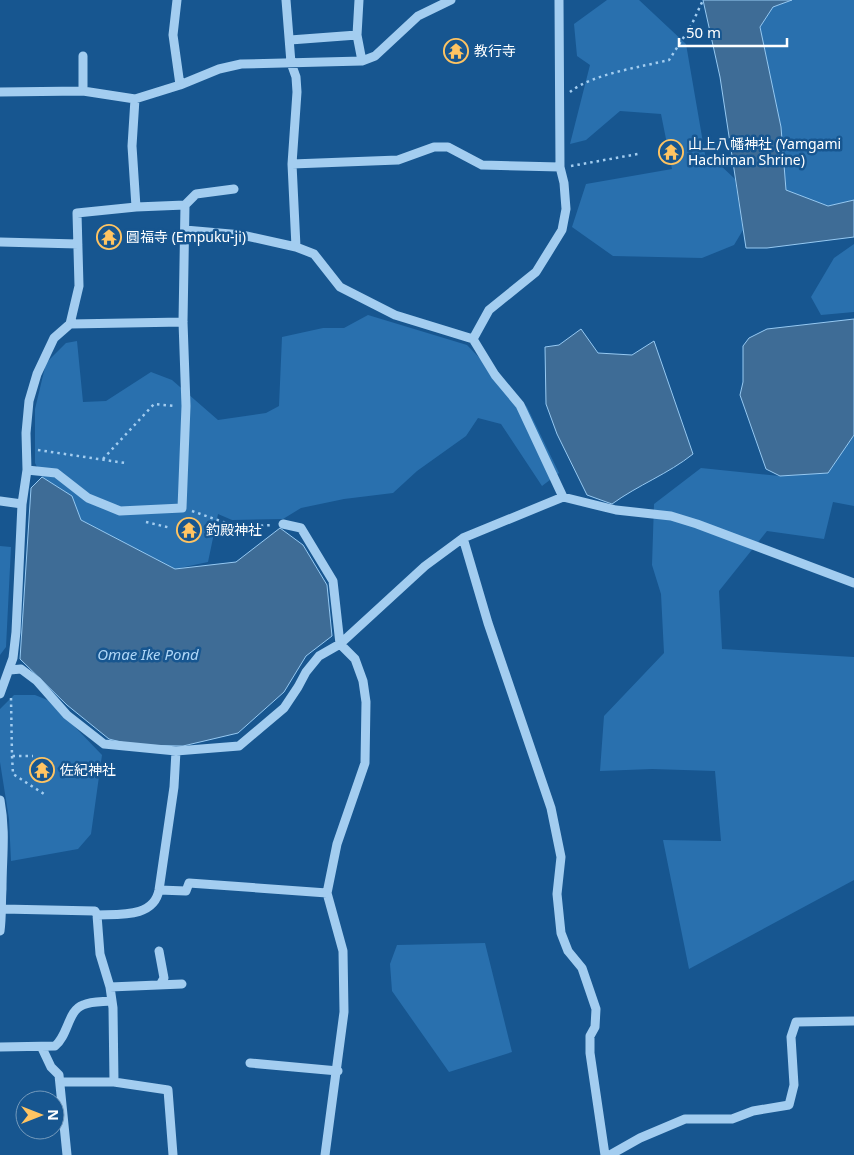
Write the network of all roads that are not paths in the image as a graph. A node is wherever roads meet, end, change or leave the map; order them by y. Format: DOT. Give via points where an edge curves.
graph roads {
  1 [pos="286,0"];
  2 [pos="359,0"];
  3 [pos="431,0"];
  4 [pos="451,0"];
  5 [pos="559,0"];
  6 [pos="176,4"];
  7 [pos="431,10"];
  8 [pos="357,35"];
  9 [pos="290,40"];
  10 [pos="83,56"];
  11 [pos="362,61"];
  12 [pos="291,63"];
  13 [pos="180,85"];
  14 [pos="83,91"];
  15 [pos="0,92"];
  16 [pos="135,98"];
  17 [pos="292,164"];
  18 [pos="560,168"];
  19 [pos="234,189"];
  20 [pos="185,204"];
  21 [pos="136,207"];
  22 [pos="184,230"];
  23 [pos="0,242"];
  24 [pos="78,244"];
  25 [pos="296,247"];
  26 [pos="183,322"];
  27 [pos="70,324"];
  28 [pos="473,339"];
  29 [pos="27,470"];
  30 [pos="563,496"];
  31 [pos="0,501"];
  32 [pos="22,504"];
  33 [pos="283,524"];
  34 [pos="463,538"];
  35 [pos="854,583"];
  36 [pos="340,644"];
  37 [pos="10,670"];
  38 [pos="0,694"];
  39 [pos="176,751"];
  40 [pos="0,800"];
  41 [pos="159,890"];
  42 [pos="327,893"];
  43 [pos="3,909"];
  44 [pos="97,915"];
  45 [pos="0,931"];
  46 [pos="159,951"];
  47 [pos="182,984"];
  48 [pos="160,985"];
  49 [pos="110,987"];
  50 [pos="111,1002"];
  51 [pos="854,1021"];
  52 [pos="0,1047"];
  53 [pos="42,1048"];
  54 [pos="250,1063"];
  55 [pos="338,1071"];
  56 [pos="60,1082"];
  57 [pos="114,1082"];
  58 [pos="67,1155"];
  59 [pos="172,1155"];
  60 [pos="325,1155"];
  61 [pos="605,1155"];
  62 [pos="610,1155"];
  1 -- 9 [label="street"];
  2 -- 8 [label="street"];
  3 -- 7 [label="street"];
  4 -- 7 [label="street"];
  5 -- 18 [label="street"];
  6 -- 13 [label="street" via="173,35"];
  7 -- 11 [label="street" via="418,16 376,56"];
  8 -- 9 [label="street"];
  8 -- 11 [label="street"];
  9 -- 12 [label="street"];
  10 -- 14 [label="street"];
  11 -- 12 [label="street"];
  12 -- 13 [label="street" via="234,65"];
  12 -- 17 [label="street" via="297,92"];
  13 -- 16 [label="street"];
  14 -- 15 [label="street"];
  14 -- 16 [label="street"];
  16 -- 21 [label="street" via="132,146"];
  17 -- 18 [label="street" via="398,160 434,147 448,147 482,166"];
  17 -- 25 [label="street"];
  18 -- 28 [label="street" via="566,209 562,230 536,272 488,310"];
  19 -- 20 [label="street" via="196,194"];
  20 -- 21 [label="street"];
  20 -- 22 [label="street"];
  21 -- 24 [label="street" via="77,213"];
  22 -- 25 [label="street" via="242,235"];
  22 -- 26 [label="street"];
  23 -- 24 [label="street"];
  24 -- 27 [label="street" via="79,286"];
  25 -- 28 [label="street" via="314,254 340,287 395,315"];
  26 -- 27 [label="street"];
  26 -- 29 [label="street" via="186,406 182,508 120,510 88,498 56,473"];
  27 -- 29 [label="street" via="54,338 37,374 29,401"];
  28 -- 30 [label="street" via="495,375 520,405"];
  29 -- 32 [label="street"];
  30 -- 34 [label="street"];
  30 -- 35 [label="street" via="616,510 671,516 698,524"];
  31 -- 32 [label="street"];
  32 -- 37 [label="street" via="16,632"];
  33 -- 36 [label="street" via="301,528 333,581"];
  34 -- 36 [label="street" via="425,566"];
  34 -- 61 [label="street" via="488,623 551,808 561,857 557,894 562,933 568,951 582,968 596,1009 590,1053"];
  36 -- 39 [label="street" via="319,656 284,708 239,746"];
  36 -- 42 [label="street" via="355,659 363,682 366,702 364,763 337,844"];
  37 -- 38 [label="street"];
  37 -- 39 [label="street" via="21,670 37,681 67,715 104,744"];
  39 -- 41 [label="street"];
  40 -- 43 [label="street" via="5,828"];
  41 -- 42 [label="street" via="186,891 189,883"];
  41 -- 44 [label="street" via="154,903 144,910"];
  42 -- 55 [label="street" via="342,951 344,1012"];
  43 -- 44 [label="street" via="95,911"];
  43 -- 45 [label="street"];
  44 -- 49 [label="street" via="100,954"];
  46 -- 48 [label="street" via="164,978"];
  47 -- 48 [label="street"];
  48 -- 49 [label="street"];
  49 -- 50 [label="street"];
  50 -- 53 [label="street" via="85,1004 77,1008 61,1041 55,1046"];
  50 -- 57 [label="street"];
  51 -- 62 [label="street" via="796,1022 791,1037 794,1085 789,1105 753,1111 732,1119 684,1119"];
  52 -- 53 [label="street"];
  53 -- 56 [label="street"];
  54 -- 55 [label="street"];
  55 -- 60 [label="street"];
  56 -- 57 [label="street"];
  56 -- 58 [label="street"];
  57 -- 59 [label="street" via="168,1090"];
}
